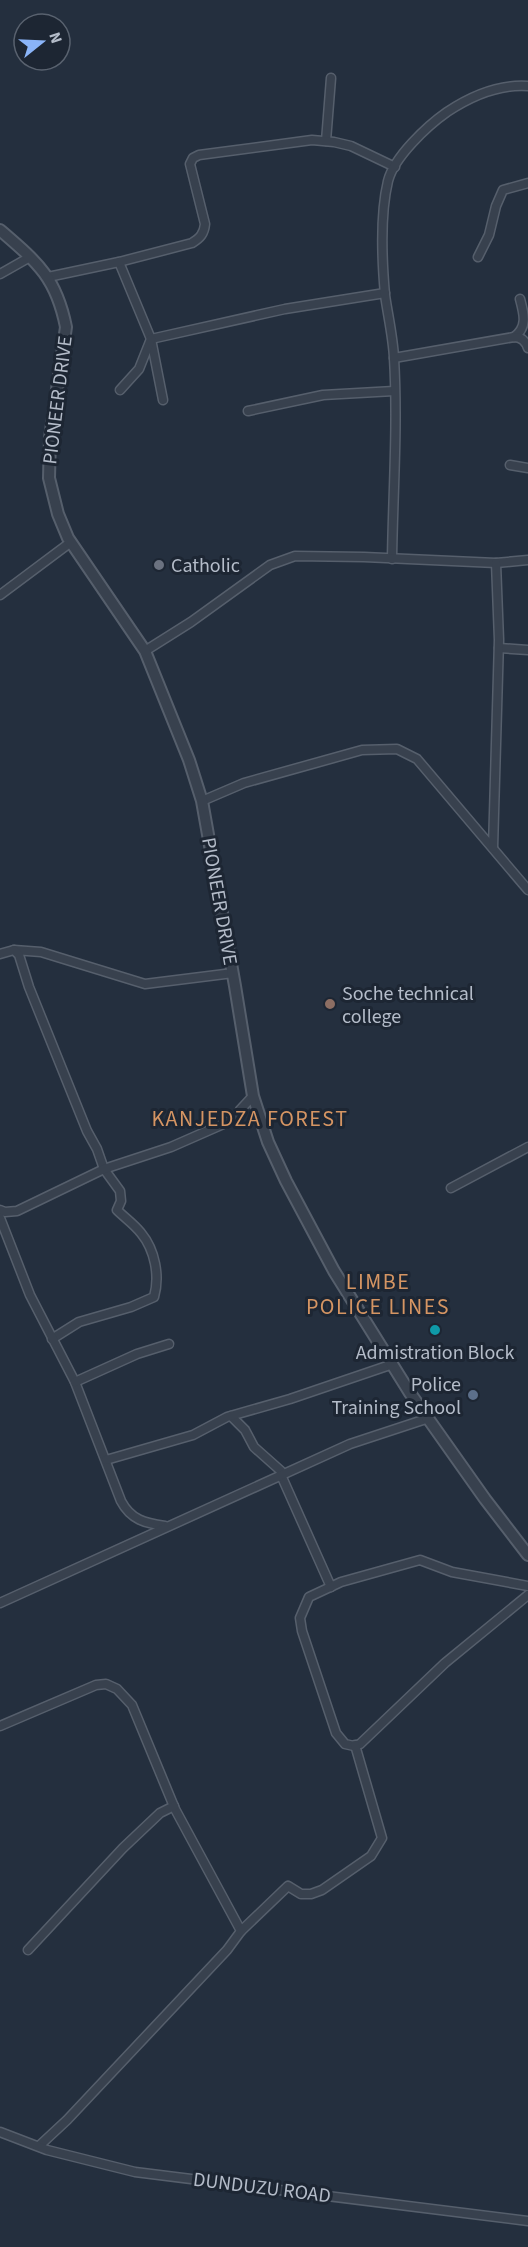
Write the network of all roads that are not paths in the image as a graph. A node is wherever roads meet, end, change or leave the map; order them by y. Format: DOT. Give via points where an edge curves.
graph roads {
  1 [pos="331,78"];
  2 [pos="528,86"];
  3 [pos="326,141"];
  4 [pos="395,167"];
  5 [pos="528,183"];
  6 [pos="0,230"];
  7 [pos="30,257"];
  8 [pos="478,257"];
  9 [pos="119,262"];
  10 [pos="0,274"];
  11 [pos="48,277"];
  12 [pos="385,293"];
  13 [pos="520,299"];
  14 [pos="514,337"];
  15 [pos="151,339"];
  16 [pos="528,348"];
  17 [pos="394,357"];
  18 [pos="120,390"];
  19 [pos="394,391"];
  20 [pos="163,400"];
  21 [pos="248,411"];
  22 [pos="510,465"];
  23 [pos="528,468"];
  24 [pos="71,543"];
  25 [pos="392,559"];
  26 [pos="528,560"];
  27 [pos="496,563"];
  28 [pos="0,595"];
  29 [pos="499,648"];
  30 [pos="528,650"];
  31 [pos="145,651"];
  32 [pos="201,801"];
  33 [pos="493,848"];
  34 [pos="528,890"];
  35 [pos="14,950"];
  36 [pos="0,954"];
  37 [pos="233,973"];
  38 [pos="253,1096"];
  39 [pos="528,1147"];
  40 [pos="104,1170"];
  41 [pos="451,1188"];
  42 [pos="0,1210"];
  43 [pos="0,1218"];
  44 [pos="52,1339"];
  45 [pos="169,1344"];
  46 [pos="393,1364"];
  47 [pos="75,1382"];
  48 [pos="231,1416"];
  49 [pos="429,1418"];
  50 [pos="106,1460"];
  51 [pos="281,1475"];
  52 [pos="166,1526"];
  53 [pos="528,1555"];
  54 [pos="528,1586"];
  55 [pos="331,1587"];
  56 [pos="528,1595"];
  57 [pos="0,1602"];
  58 [pos="0,1726"];
  59 [pos="355,1745"];
  60 [pos="174,1806"];
  61 [pos="241,1931"];
  62 [pos="28,1950"];
  63 [pos="0,2132"];
  64 [pos="39,2146"];
  65 [pos="528,2221"];
  1 -- 3 [label="street"];
  2 -- 4 [label="street" via="496,89 463,102 420,135"];
  3 -- 4 [label="street" via="351,146"];
  3 -- 9 [label="street" via="193,158 190,171 204,232 192,243"];
  4 -- 12 [label="street" via="389,179 384,230"];
  5 -- 8 [label="street" via="503,190"];
  6 -- 7 [label="street, PIONEER DRIVE"];
  7 -- 10 [label="street"];
  7 -- 11 [label="street, PIONEER DRIVE"];
  9 -- 11 [label="street"];
  9 -- 15 [label="street"];
  11 -- 24 [label="street, PIONEER DRIVE" via="57,292 66,327 48,471 58,514"];
  12 -- 15 [label="street" via="285,309"];
  12 -- 17 [label="street"];
  13 -- 14 [label="street" via="524,326"];
  14 -- 16 [label="street" via="521,338"];
  14 -- 17 [label="street"];
  15 -- 18 [label="street" via="139,369"];
  15 -- 20 [label="street"];
  17 -- 19 [label="street"];
  19 -- 21 [label="street" via="323,394"];
  19 -- 25 [label="street"];
  22 -- 23 [label="street"];
  24 -- 28 [label="street"];
  24 -- 31 [label="street, PIONEER DRIVE"];
  25 -- 27 [label="street"];
  25 -- 31 [label="street" via="321,555 281,560"];
  26 -- 27 [label="street"];
  27 -- 29 [label="street"];
  29 -- 30 [label="street"];
  29 -- 33 [label="street"];
  31 -- 32 [label="street, PIONEER DRIVE" via="189,760"];
  32 -- 33 [label="street" via="244,783 312,763 362,750 397,749 417,759"];
  32 -- 37 [label="street, PIONEER DRIVE"];
  33 -- 34 [label="street"];
  35 -- 36 [label="street"];
  35 -- 37 [label="street" via="41,952 145,984"];
  35 -- 40 [label="street" via="20,955 29,987"];
  37 -- 38 [label="street, PIONEER DRIVE"];
  38 -- 40 [label="street" via="237,1118"];
  38 -- 46 [label="street, PIONEER DRIVE" via="286,1181 334,1271"];
  39 -- 41 [label="street"];
  40 -- 42 [label="street" via="24,1208"];
  40 -- 44 [label="street" via="120,1191 117,1210 147,1240 156,1267 155,1294 131,1307 79,1322"];
  43 -- 44 [label="street"];
  44 -- 47 [label="street"];
  45 -- 47 [label="street"];
  46 -- 48 [label="street"];
  46 -- 49 [label="street, PIONEER DRIVE"];
  47 -- 50 [label="street"];
  48 -- 50 [label="street" via="193,1435"];
  48 -- 51 [label="street" via="245,1430 254,1448"];
  49 -- 51 [label="street" via="350,1444"];
  49 -- 53 [label="street, PIONEER DRIVE"];
  50 -- 52 [label="street" via="126,1510 136,1520"];
  51 -- 52 [label="street"];
  51 -- 55 [label="street"];
  52 -- 57 [label="street"];
  54 -- 55 [label="street" via="452,1572 420,1560"];
  55 -- 59 [label="street" via="309,1597 300,1618 336,1733 345,1744"];
  56 -- 59 [label="street"];
  58 -- 60 [label="street" via="96,1685 117,1689 132,1705"];
  59 -- 61 [label="street" via="382,1838 371,1856 311,1894 301,1894 288,1886"];
  60 -- 61 [label="street"];
  60 -- 62 [label="street" via="160,1813 123,1848"];
  61 -- 64 [label="street" via="154,2028"];
  63 -- 64 [label="street, DUNDUZU ROAD"];
  64 -- 65 [label="street, DUNDUZU ROAD" via="135,2172"];
}
